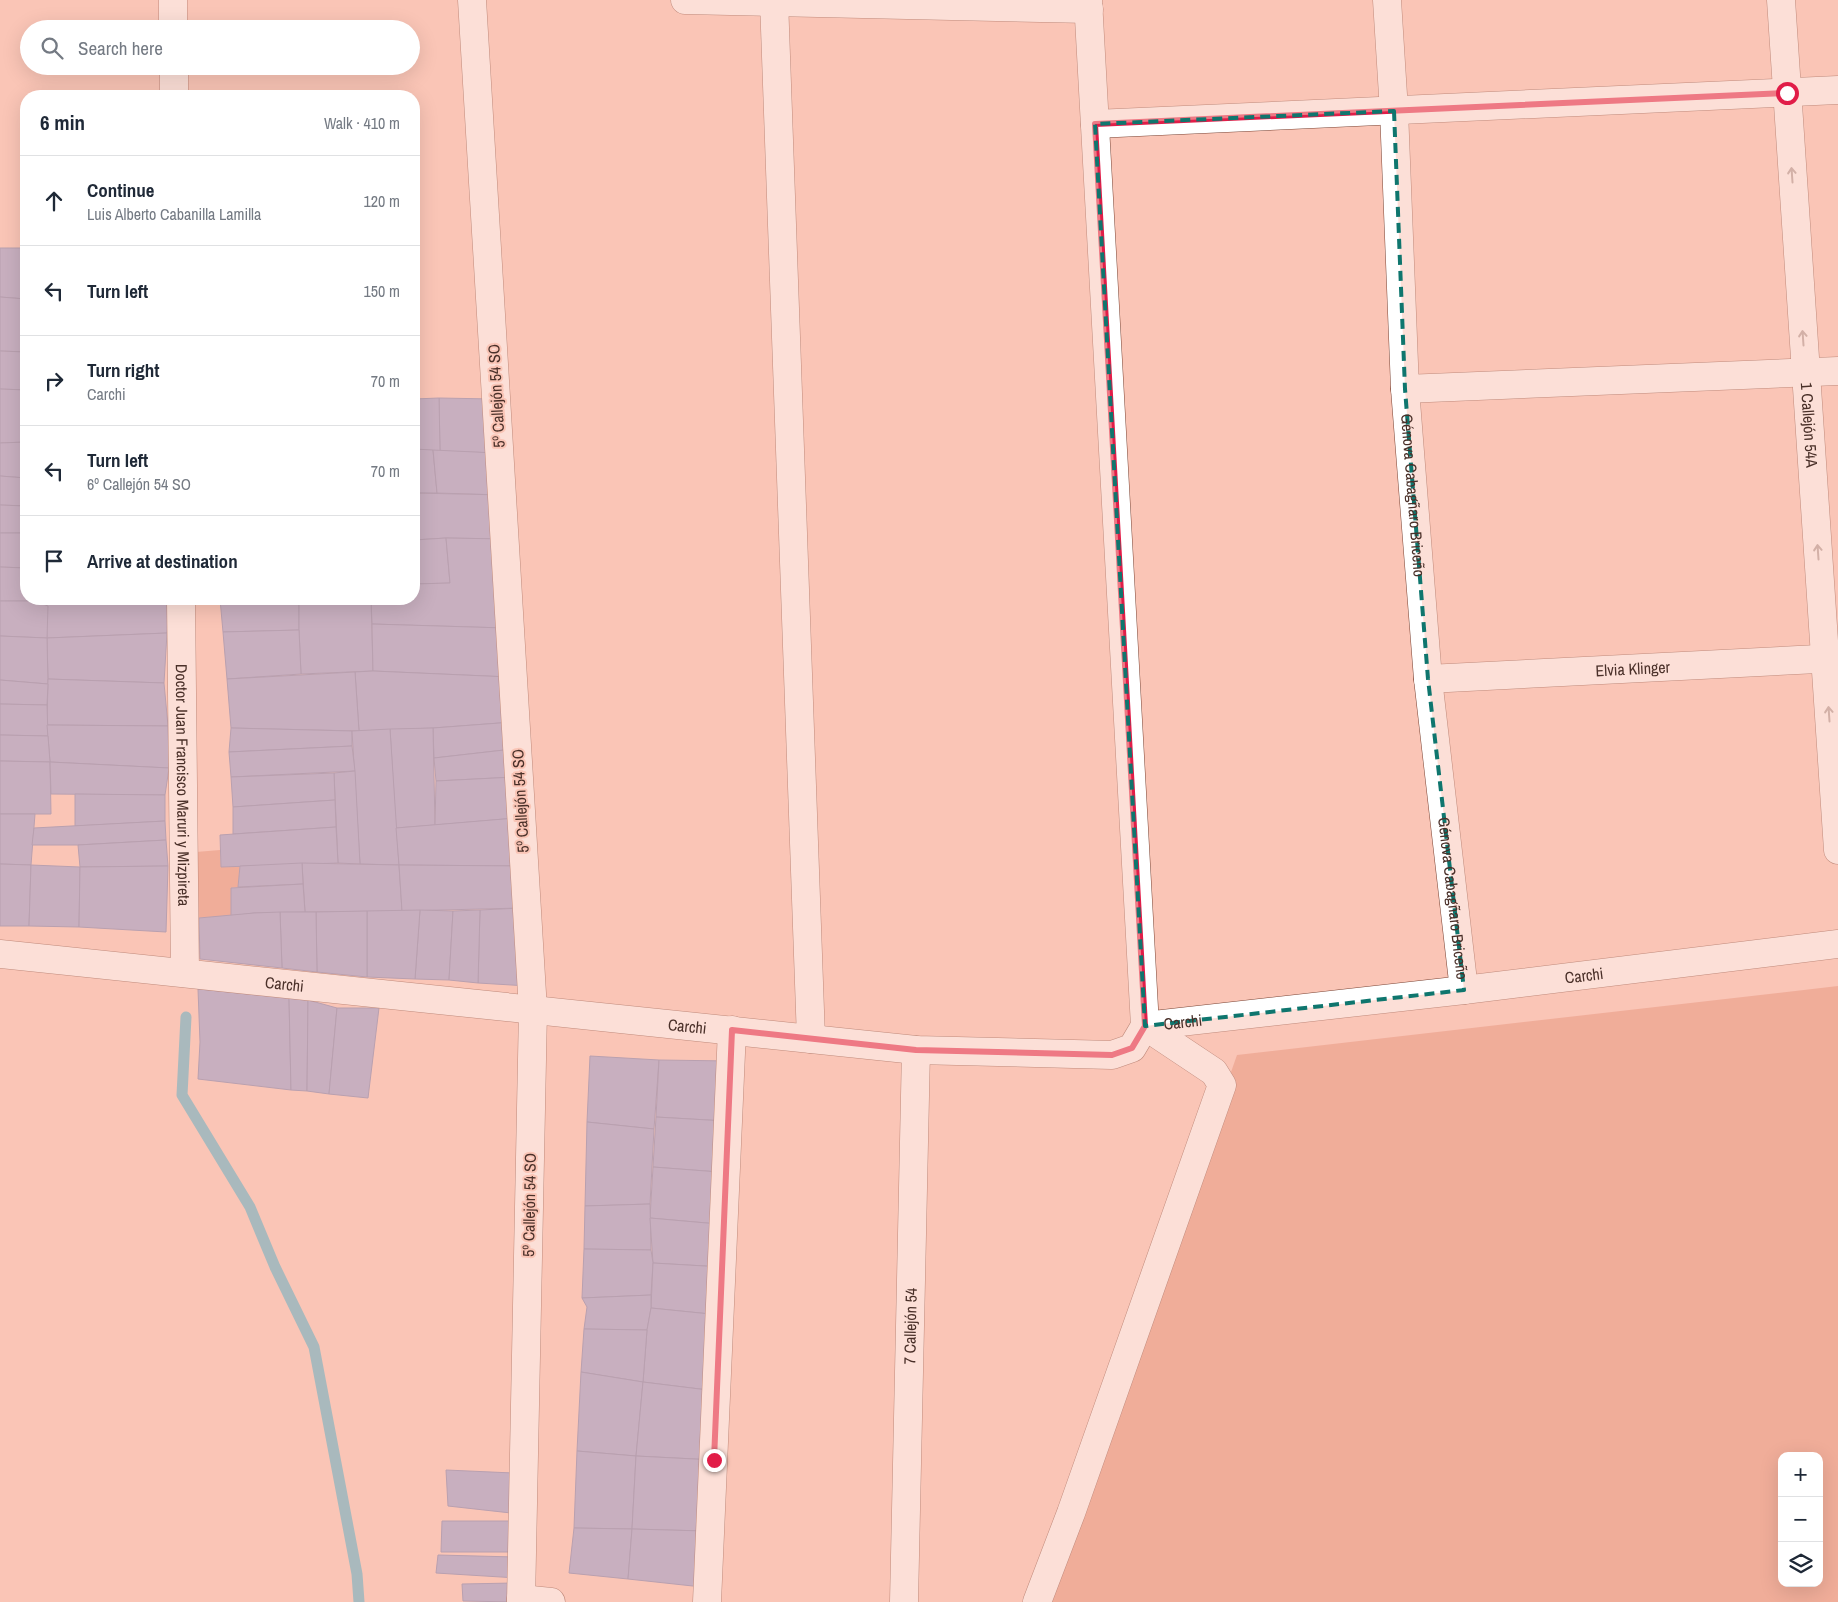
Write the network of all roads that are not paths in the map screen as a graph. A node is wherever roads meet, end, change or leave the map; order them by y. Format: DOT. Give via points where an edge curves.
graph roads {
  1 [pos="173,0"];
  2 [pos="472,0"];
  3 [pos="685,0"];
  4 [pos="1388,0"];
  5 [pos="1781,0"];
  6 [pos="774,1"];
  7 [pos="1089,5"];
  8 [pos="173,20"];
  9 [pos="174,75"];
  10 [pos="174,90"];
  11 [pos="1838,90"];
  12 [pos="1787,93"];
  13 [pos="1394,111"];
  14 [pos="1095,124"];
  15 [pos="1838,371"];
  16 [pos="1805,373"];
  17 [pos="1404,389"];
  18 [pos="181,605"];
  19 [pos="1831,659"];
  20 [pos="1428,679"];
  21 [pos="1838,850"];
  22 [pos="1838,944"];
  23 [pos="0,954"];
  24 [pos="185,973"];
  25 [pos="1464,990"];
  26 [pos="533,1010"];
  27 [pos="1145,1026"];
  28 [pos="732,1030"];
  29 [pos="811,1039"];
  30 [pos="916,1050"];
  31 [pos="521,1601"];
  32 [pos="551,1602"];
  33 [pos="708,1602"];
  34 [pos="904,1602"];
  35 [pos="1038,1602"];
  1 -- 8 [label="street"];
  2 -- 26 [label="street, 5º Callejón 54 SO"];
  3 -- 6 [label="street"];
  4 -- 13 [label="street, Génova Cabagñaro Briceño"];
  5 -- 12 [label="street, 1 Callejón 54A"];
  6 -- 7 [label="street"];
  6 -- 29 [label="street"];
  7 -- 14 [label="street"];
  9 -- 10 [label="street"];
  11 -- 12 [label="street"];
  12 -- 13 [label="street"];
  16 -- 12 [label="street, 1 Callejón 54A, one-way"];
  13 -- 14 [label="street"];
  13 -- 17 [label="street, Génova Cabagñaro Briceño"];
  14 -- 27 [label="street"];
  15 -- 16 [label="street"];
  16 -- 17 [label="street"];
  19 -- 16 [label="street, 1 Callejón 54A, one-way"];
  17 -- 20 [label="street, Génova Cabagñaro Briceño"];
  18 -- 24 [label="street, Doctor Juan Francisco Maruri y Mizpireta"];
  19 -- 20 [label="street, Elvia Klinger"];
  21 -- 19 [label="street, 1 Callejón 54A, one-way"];
  20 -- 25 [label="street, Génova Cabagñaro Briceño"];
  22 -- 25 [label="street, Carchi"];
  23 -- 24 [label="street, Carchi"];
  24 -- 26 [label="street, Carchi"];
  25 -- 27 [label="street, Carchi"];
  26 -- 28 [label="street, Carchi"];
  26 -- 31 [label="street, 5º Callejón 54 SO"];
  27 -- 30 [label="street, Carchi" via="1132,1048 1112,1055"];
  27 -- 35 [label="street" via="1214,1072 1222,1085"];
  28 -- 29 [label="street, Carchi"];
  28 -- 33 [label="street"];
  29 -- 30 [label="street, Carchi"];
  30 -- 34 [label="street, 7 Callejón 54"];
  31 -- 32 [label="street"];
}
